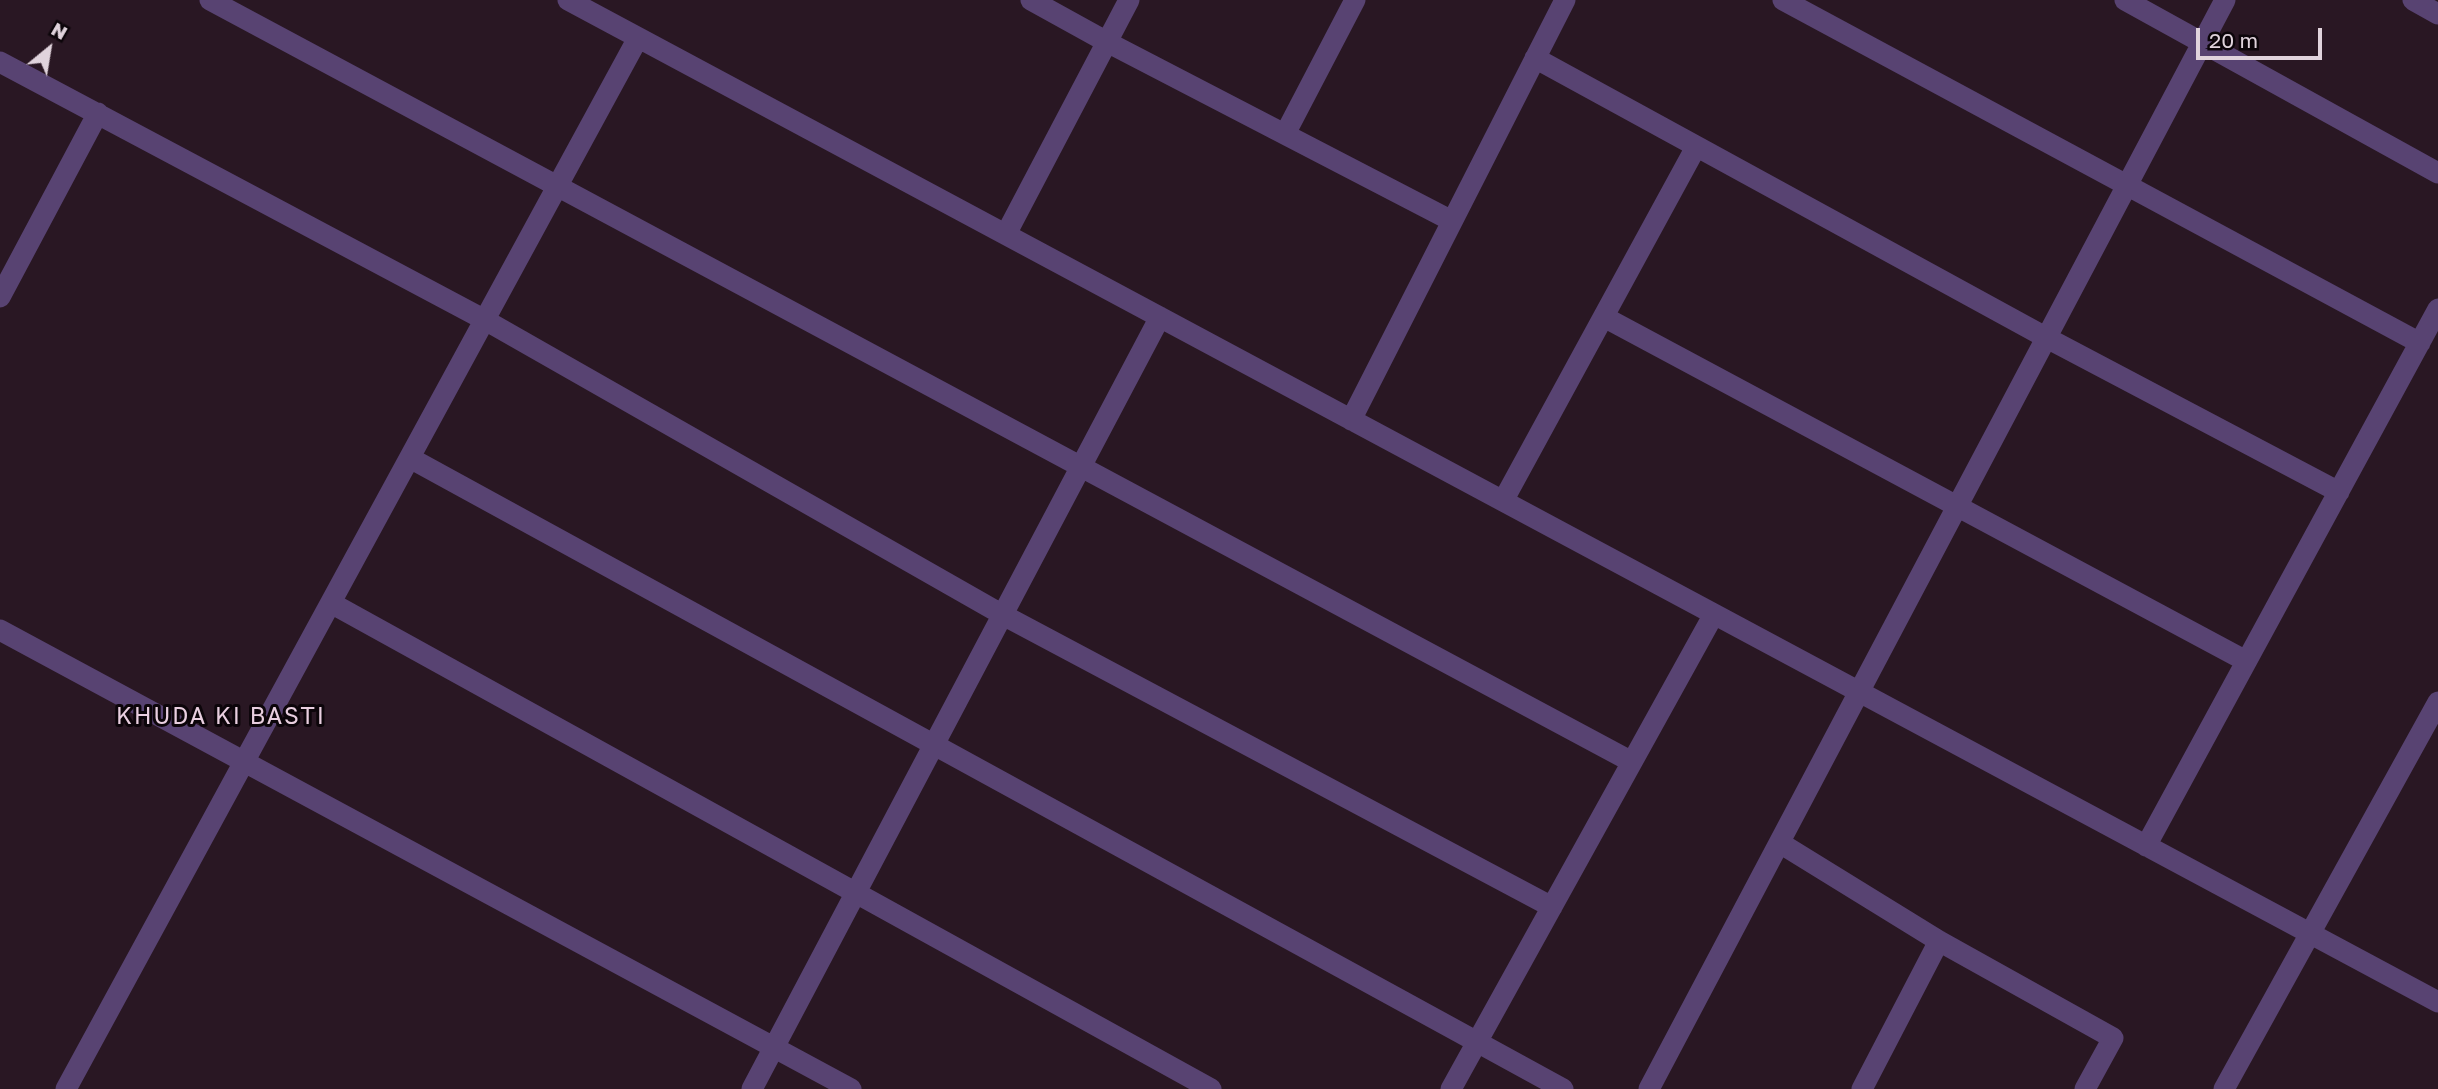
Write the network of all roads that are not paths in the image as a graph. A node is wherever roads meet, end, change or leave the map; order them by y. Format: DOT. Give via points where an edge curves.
graph roads {
  1 [pos="210,0"];
  2 [pos="568,0"];
  3 [pos="1031,0"];
  4 [pos="1129,0"];
  5 [pos="1355,0"];
  6 [pos="1565,0"];
  7 [pos="1783,0"];
  8 [pos="2125,0"];
  9 [pos="2225,0"];
  10 [pos="2413,0"];
  11 [pos="2438,14"];
  12 [pos="638,38"];
  13 [pos="1107,42"];
  14 [pos="2203,43"];
  15 [pos="1535,58"];
  16 [pos="0,62"];
  17 [pos="98,113"];
  18 [pos="1284,134"];
  19 [pos="1696,146"];
  20 [pos="2438,173"];
  21 [pos="2128,186"];
  22 [pos="558,187"];
  23 [pos="1452,221"];
  24 [pos="1006,234"];
  25 [pos="0,298"];
  26 [pos="2438,309"];
  27 [pos="1160,317"];
  28 [pos="1604,317"];
  29 [pos="485,320"];
  30 [pos="2047,338"];
  31 [pos="2420,343"];
  32 [pos="1351,420"];
  33 [pos="410,458"];
  34 [pos="1081,467"];
  35 [pos="2339,492"];
  36 [pos="1503,502"];
  37 [pos="1958,507"];
  38 [pos="331,603"];
  39 [pos="1714,614"];
  40 [pos="1003,615"];
  41 [pos="0,630"];
  42 [pos="2246,661"];
  43 [pos="1860,693"];
  44 [pos="2438,702"];
  45 [pos="934,745"];
  46 [pos="244,762"];
  47 [pos="1632,762"];
  48 [pos="1780,844"];
  49 [pos="2146,846"];
  50 [pos="856,893"];
  51 [pos="1552,907"];
  52 [pos="2310,934"];
  53 [pos="1939,941"];
  54 [pos="2438,1002"];
  55 [pos="1477,1042"];
  56 [pos="774,1049"];
  57 [pos="66,1089"];
  58 [pos="752,1089"];
  59 [pos="851,1089"];
  60 [pos="1211,1089"];
  61 [pos="1451,1089"];
  62 [pos="1563,1089"];
  63 [pos="1649,1089"];
  64 [pos="1862,1089"];
  65 [pos="2084,1089"];
  66 [pos="2224,1089"];
  1 -- 22 [label="street"];
  2 -- 12 [label="street"];
  3 -- 13 [label="street"];
  4 -- 13 [label="street"];
  5 -- 18 [label="street"];
  6 -- 15 [label="street"];
  7 -- 21 [label="street"];
  8 -- 14 [label="street"];
  9 -- 14 [label="street"];
  10 -- 11 [label="street"];
  12 -- 22 [label="street"];
  12 -- 24 [label="street"];
  13 -- 18 [label="street"];
  13 -- 24 [label="street"];
  14 -- 20 [label="street"];
  14 -- 21 [label="street"];
  15 -- 19 [label="street"];
  15 -- 23 [label="street"];
  16 -- 17 [label="street"];
  17 -- 25 [label="street"];
  17 -- 29 [label="street"];
  18 -- 23 [label="street"];
  19 -- 28 [label="street"];
  19 -- 30 [label="street"];
  21 -- 30 [label="street"];
  21 -- 31 [label="street"];
  22 -- 29 [label="street"];
  22 -- 34 [label="street"];
  23 -- 32 [label="street"];
  24 -- 27 [label="street"];
  26 -- 31 [label="street"];
  27 -- 32 [label="street"];
  27 -- 34 [label="street"];
  28 -- 36 [label="street"];
  28 -- 37 [label="street"];
  29 -- 33 [label="street"];
  29 -- 40 [label="street"];
  30 -- 35 [label="street"];
  30 -- 37 [label="street"];
  31 -- 35 [label="street"];
  32 -- 36 [label="street"];
  33 -- 38 [label="street"];
  33 -- 45 [label="street"];
  34 -- 40 [label="street"];
  34 -- 47 [label="street"];
  35 -- 42 [label="street"];
  36 -- 39 [label="street"];
  37 -- 42 [label="street"];
  37 -- 43 [label="street"];
  38 -- 46 [label="street"];
  38 -- 50 [label="street"];
  39 -- 43 [label="street"];
  39 -- 47 [label="street"];
  40 -- 45 [label="street"];
  40 -- 51 [label="street"];
  41 -- 46 [label="street"];
  42 -- 49 [label="street"];
  43 -- 48 [label="street"];
  43 -- 49 [label="street"];
  44 -- 52 [label="street"];
  45 -- 50 [label="street"];
  45 -- 55 [label="street"];
  46 -- 56 [label="street"];
  46 -- 57 [label="street"];
  47 -- 51 [label="street"];
  48 -- 53 [label="street"];
  48 -- 63 [label="street"];
  49 -- 52 [label="street"];
  50 -- 56 [label="street"];
  50 -- 60 [label="street"];
  51 -- 55 [label="street"];
  52 -- 54 [label="street"];
  52 -- 66 [label="street"];
  53 -- 64 [label="street"];
  53 -- 65 [label="street" via="2113,1038"];
  55 -- 61 [label="street"];
  55 -- 62 [label="street"];
  56 -- 58 [label="street"];
  56 -- 59 [label="street"];
}
